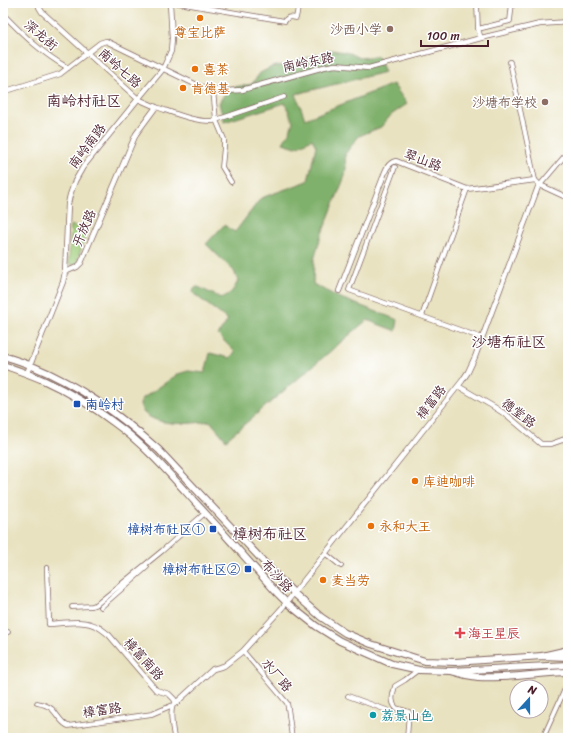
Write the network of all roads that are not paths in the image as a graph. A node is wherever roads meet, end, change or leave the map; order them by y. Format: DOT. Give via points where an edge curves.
graph roads {
  1 [pos="39,3"];
  2 [pos="170,3"];
  3 [pos="178,3"];
  4 [pos="299,3"];
  5 [pos="485,3"];
  6 [pos="512,3"];
  7 [pos="477,4"];
  8 [pos="3,14"];
  9 [pos="568,22"];
  10 [pos="478,29"];
  11 [pos="481,38"];
  12 [pos="87,53"];
  13 [pos="510,62"];
  14 [pos="68,68"];
  15 [pos="163,69"];
  16 [pos="213,90"];
  17 [pos="3,92"];
  18 [pos="284,97"];
  19 [pos="138,99"];
  20 [pos="156,107"];
  21 [pos="216,120"];
  22 [pos="568,152"];
  23 [pos="395,167"];
  24 [pos="535,180"];
  25 [pos="231,182"];
  26 [pos="540,185"];
  27 [pos="468,189"];
  28 [pos="568,198"];
  29 [pos="66,272"];
  30 [pos="339,290"];
  31 [pos="422,316"];
  32 [pos="482,338"];
  33 [pos="3,356"];
  34 [pos="3,365"];
  35 [pos="30,365"];
  36 [pos="26,373"];
  37 [pos="458,386"];
  38 [pos="568,438"];
  39 [pos="206,514"];
  40 [pos="326,554"];
  41 [pos="341,566"];
  42 [pos="47,568"];
  43 [pos="294,594"];
  44 [pos="287,602"];
  45 [pos="72,607"];
  46 [pos="101,607"];
  47 [pos="321,617"];
  48 [pos="316,626"];
  49 [pos="568,650"];
  50 [pos="243,651"];
  51 [pos="542,656"];
  52 [pos="568,657"];
  53 [pos="568,665"];
  54 [pos="418,670"];
  55 [pos="451,671"];
  56 [pos="568,672"];
  57 [pos="568,686"];
  58 [pos="348,696"];
  59 [pos="37,703"];
  60 [pos="174,704"];
  61 [pos="392,712"];
  62 [pos="174,738"];
  63 [pos="292,738"];
  64 [pos="407,738"];
  65 [pos="543,738"];
  1 -- 12 [label="street, 南岭七路" via="42,12"];
  2 -- 15 [label="street, 南岭南路" via="171,51"];
  3 -- 4 [label="street" via="285,21 289,17 296,18"];
  5 -- 7 [label="street"];
  6 -- 10 [label="street" via="510,21"];
  7 -- 10 [label="street"];
  8 -- 14 [label="street, 深龙街" via="35,46"];
  9 -- 11 [label="street, 南岭东路" via="540,24"];
  10 -- 11 [label="street"];
  11 -- 16 [label="street, 南岭东路" via="369,68 335,65 242,90"];
  12 -- 14 [label="street"];
  12 -- 15 [label="street, 南岭东路" via="100,43 108,41"];
  12 -- 19 [label="street, 南岭七路"];
  13 -- 24 [label="street"];
  14 -- 17 [label="street" via="60,74"];
  15 -- 16 [label="street, 南岭东路"];
  15 -- 19 [label="street, 南岭南路"];
  16 -- 21 [label="street"];
  18 -- 21 [label="street"];
  19 -- 20 [label="street"];
  19 -- 29 [label="street, 南岭南路" via="83,167 75,181 68,204"];
  20 -- 21 [label="street" via="205,122"];
  20 -- 29 [label="street, 开放路" via="136,134 81,263"];
  21 -- 25 [label="street" via="224,140 222,167"];
  22 -- 26 [label="street"];
  23 -- 31 [label="street" via="349,290"];
  24 -- 26 [label="street"];
  24 -- 27 [label="street, 翠山路"];
  26 -- 28 [label="street"];
  26 -- 32 [label="street, 樟富路"];
  27 -- 30 [label="street, 翠山路" via="396,161 392,162 382,180"];
  27 -- 31 [label="street"];
  29 -- 35 [label="street"];
  31 -- 32 [label="street"];
  32 -- 37 [label="street, 樟富路" via="470,369"];
  33 -- 35 [label="main road, 布沙路"];
  34 -- 36 [label="main road, 布沙路"];
  35 -- 36 [label="street"];
  35 -- 43 [label="main road, 布沙路" via="96,399 139,432 159,450"];
  36 -- 39 [label="main road, 布沙路" via="68,392 114,422 152,455"];
  37 -- 38 [label="street, 德堂路" via="508,416 541,444 551,444"];
  37 -- 40 [label="street, 樟富路"];
  39 -- 44 [label="main road, 布沙路"];
  39 -- 45 [label="street" via="97,604"];
  39 -- 46 [label="street"];
  40 -- 41 [label="street"];
  40 -- 43 [label="street, 樟富路"];
  42 -- 60 [label="street, 樟富南路" via="49,624 83,623 100,628 156,690 169,694 174,699"];
  43 -- 44 [label="street, 樟富路"];
  43 -- 47 [label="main road, 布沙路"];
  44 -- 48 [label="main road, 布沙路"];
  44 -- 50 [label="street"];
  47 -- 48 [label="main road"];
  47 -- 51 [label="main road, 布沙路" via="345,633 370,644 425,661 454,662"];
  48 -- 54 [label="main road, 布沙路" via="340,641 392,664"];
  49 -- 51 [label="main road"];
  50 -- 60 [label="street" via="224,666 213,669"];
  50 -- 63 [label="street, 水厂路" via="287,702"];
  51 -- 52 [label="main road, 布沙路"];
  53 -- 55 [label="main road, 布沙路"];
  54 -- 55 [label="main road, 布沙路"];
  54 -- 64 [label="street" via="395,686 392,698 396,708 408,712"];
  55 -- 56 [label="main road" via="478,677"];
  57 -- 65 [label="street"];
  58 -- 61 [label="street"];
  59 -- 60 [label="street, 樟富路" via="53,710 68,726 152,714"];
  60 -- 62 [label="street" via="171,709"];
}
